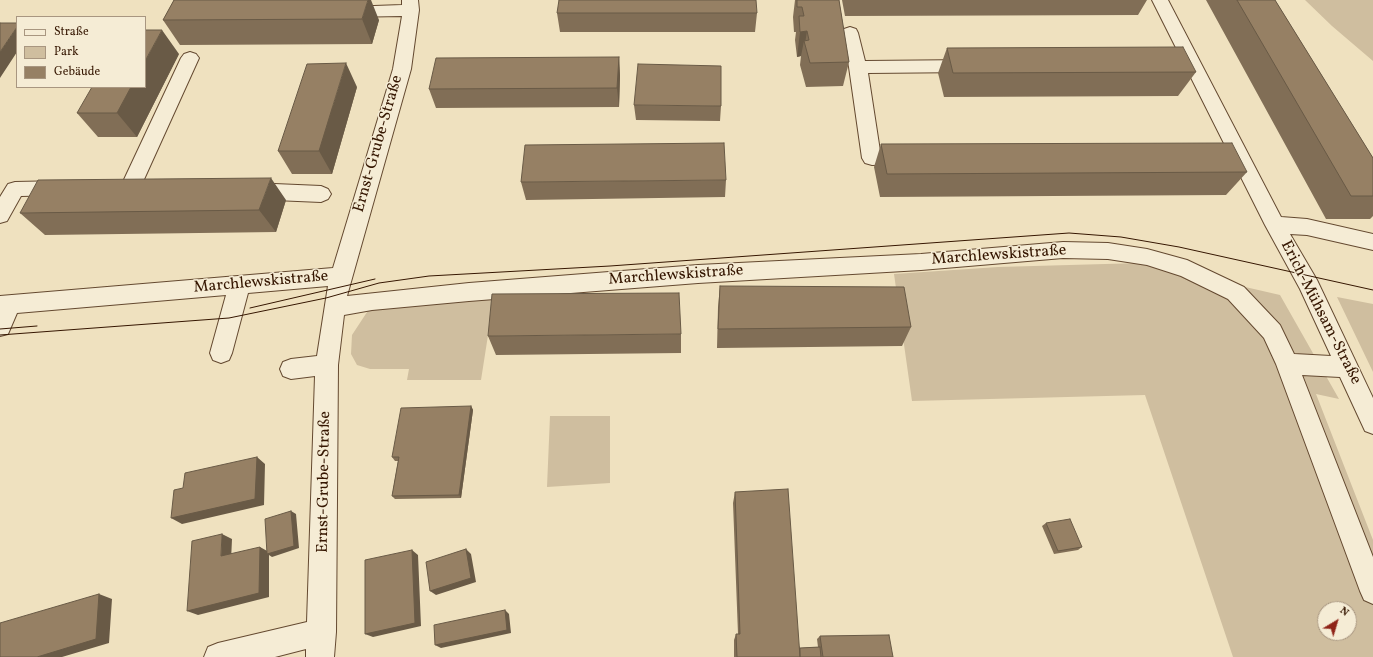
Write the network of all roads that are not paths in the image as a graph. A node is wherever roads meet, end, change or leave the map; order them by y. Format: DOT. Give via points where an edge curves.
graph roads {
  1 [pos="1160,0"];
  2 [pos="411,5"];
  3 [pos="329,12"];
  4 [pos="850,33"];
  5 [pos="190,58"];
  6 [pos="990,66"];
  7 [pos="858,67"];
  8 [pos="1216,155"];
  9 [pos="1240,155"];
  10 [pos="926,157"];
  11 [pos="131,186"];
  12 [pos="77,188"];
  13 [pos="234,190"];
  14 [pos="320,194"];
  15 [pos="0,215"];
  16 [pos="1275,225"];
  17 [pos="1373,242"];
  18 [pos="342,276"];
  19 [pos="239,286"];
  20 [pos="5,305"];
  21 [pos="334,307"];
  22 [pos="0,327"];
  23 [pos="221,354"];
  24 [pos="1287,364"];
  25 [pos="327,365"];
  26 [pos="1348,367"];
  27 [pos="291,369"];
  28 [pos="1373,423"];
  29 [pos="1373,591"];
  30 [pos="321,644"];
  31 [pos="218,657"];
  1 -- 9 [label="street, Erich-Mühsam-Straße" via="1185,63"];
  2 -- 3 [label="street, Ernst-Grube-Straße"];
  2 -- 18 [label="street, Ernst-Grube-Straße" via="402,69"];
  4 -- 7 [label="street"];
  5 -- 11 [label="street"];
  6 -- 7 [label="street"];
  7 -- 10 [label="street" via="872,158"];
  8 -- 9 [label="street"];
  9 -- 16 [label="street, Erich-Mühsam-Straße"];
  12 -- 15 [label="street" via="15,188"];
  13 -- 14 [label="street"];
  16 -- 17 [label="street, Erich-Mühsam-Straße" via="1308,227"];
  16 -- 26 [label="street, Erich-Mühsam-Straße" via="1309,286"];
  18 -- 19 [label="street, Marchlewskistraße"];
  18 -- 21 [label="street, Marchlewskistraße"];
  19 -- 20 [label="street, Marchlewskistraße"];
  19 -- 23 [label="street"];
  20 -- 22 [label="street"];
  21 -- 24 [label="street, Marchlewskistraße" via="469,292 698,274 921,262 1063,250 1108,251 1147,257 1187,269 1236,293 1272,332"];
  21 -- 25 [label="street, Ernst-Grube-Straße"];
  24 -- 26 [label="street"];
  24 -- 29 [label="street, Marchlewskistraße"];
  25 -- 27 [label="street"];
  25 -- 30 [label="street, Ernst-Grube-Straße"];
  26 -- 28 [label="street, Erich-Mühsam-Straße"];
  30 -- 31 [label="street"];
}
